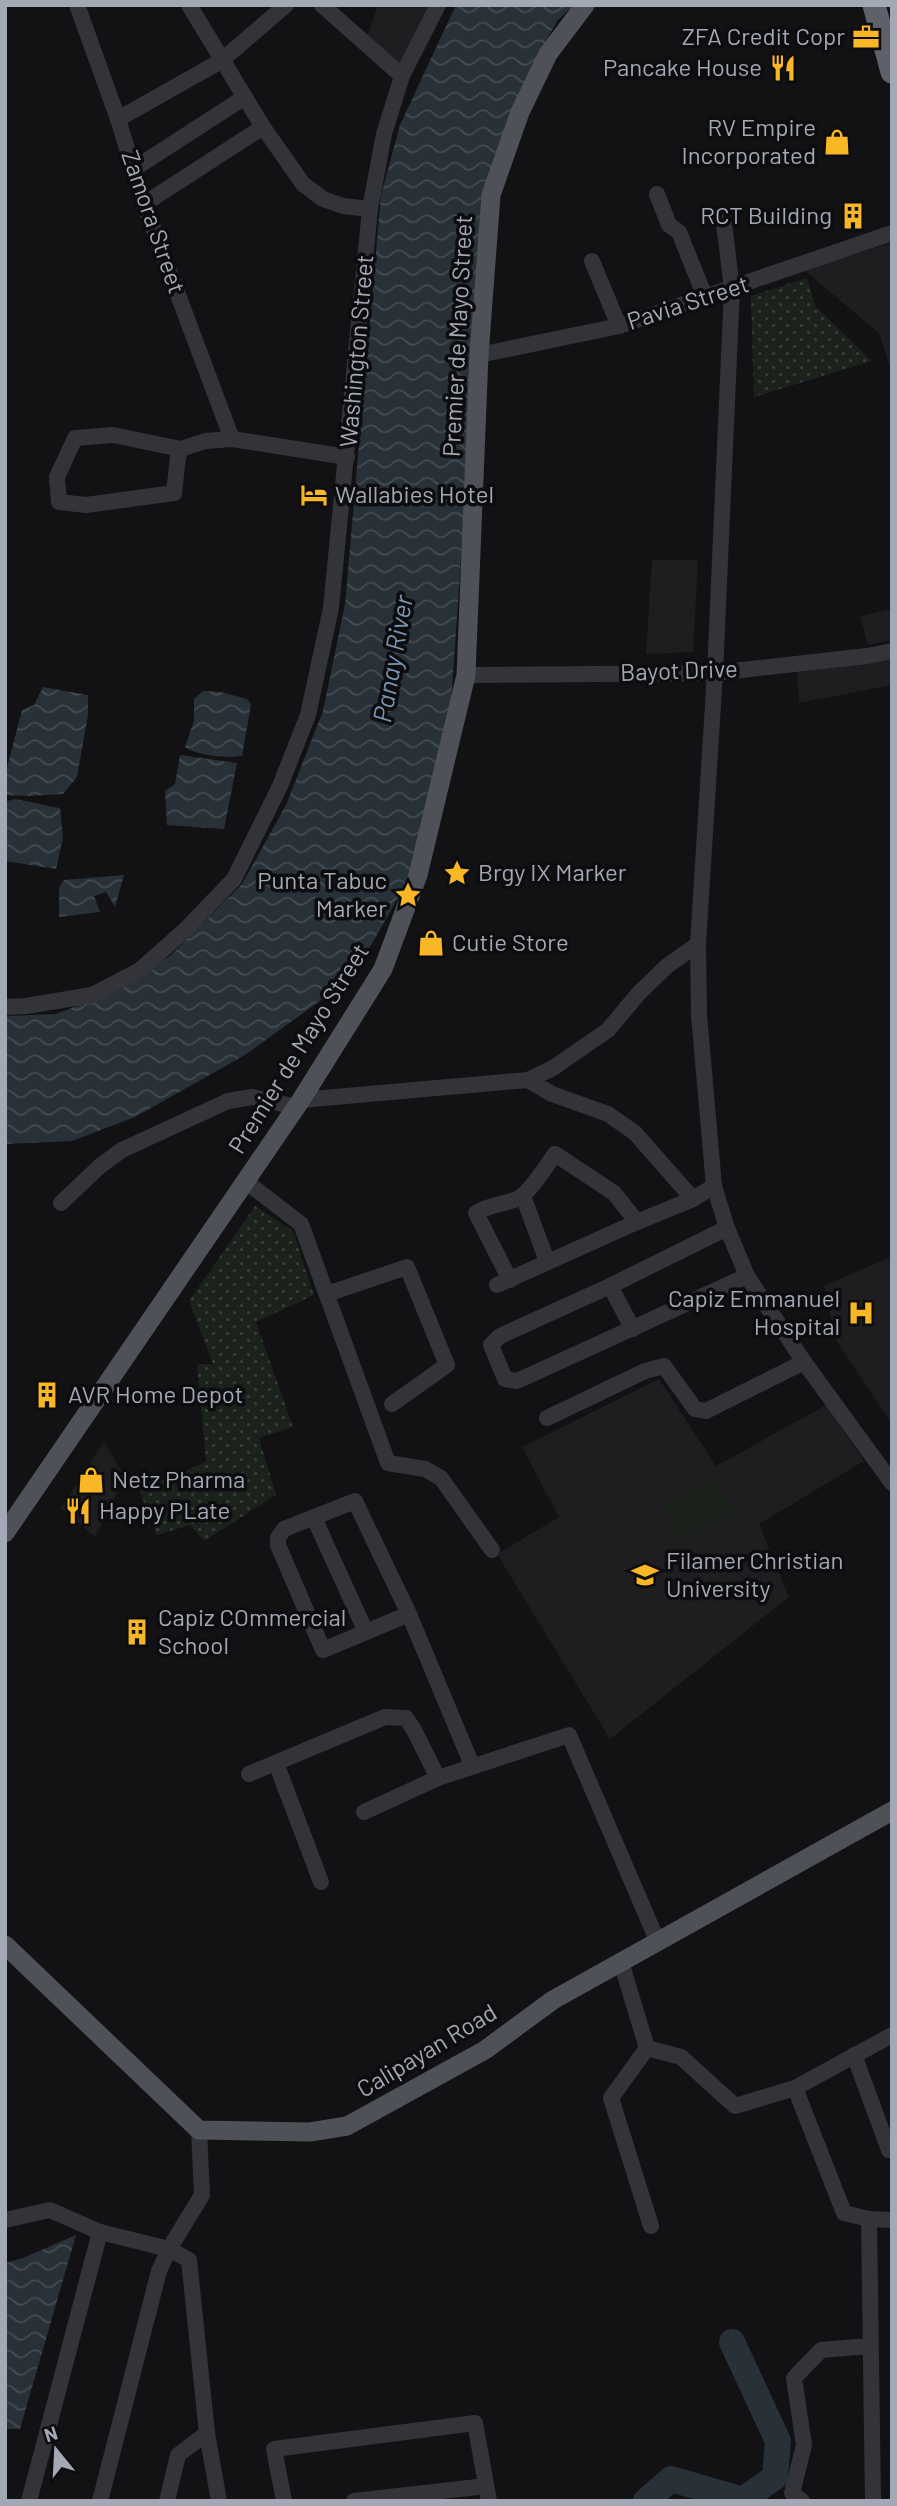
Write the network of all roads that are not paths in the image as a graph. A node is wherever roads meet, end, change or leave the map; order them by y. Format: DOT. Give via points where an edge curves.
graph roads {
  1 [pos="77,5"];
  2 [pos="189,5"];
  3 [pos="286,5"];
  4 [pos="322,5"];
  5 [pos="438,5"];
  6 [pos="585,5"];
  7 [pos="874,5"];
  8 [pos="221,61"];
  9 [pos="892,72"];
  10 [pos="402,76"];
  11 [pos="245,97"];
  12 [pos="118,120"];
  13 [pos="263,127"];
  14 [pos="132,170"];
  15 [pos="657,194"];
  16 [pos="144,204"];
  17 [pos="370,209"];
  18 [pos="723,215"];
  19 [pos="892,233"];
  20 [pos="592,261"];
  21 [pos="732,289"];
  22 [pos="705,297"];
  23 [pos="618,326"];
  24 [pos="479,355"];
  25 [pos="232,439"];
  26 [pos="181,449"];
  27 [pos="347,457"];
  28 [pos="892,650"];
  29 [pos="715,673"];
  30 [pos="466,675"];
  31 [pos="698,944"];
  32 [pos="5,1007"];
  33 [pos="528,1080"];
  34 [pos="299,1104"];
  35 [pos="245,1181"];
  36 [pos="714,1186"];
  37 [pos="523,1196"];
  38 [pos="693,1199"];
  39 [pos="61,1203"];
  40 [pos="636,1222"];
  41 [pos="727,1228"];
  42 [pos="547,1261"];
  43 [pos="747,1276"];
  44 [pos="610,1286"];
  45 [pos="327,1294"];
  46 [pos="633,1329"];
  47 [pos="803,1362"];
  48 [pos="393,1404"];
  49 [pos="547,1419"];
  50 [pos="892,1483"];
  51 [pos="314,1518"];
  52 [pos="5,1533"];
  53 [pos="492,1550"];
  54 [pos="409,1614"];
  55 [pos="366,1632"];
  56 [pos="276,1763"];
  57 [pos="472,1765"];
  58 [pos="248,1774"];
  59 [pos="438,1778"];
  60 [pos="892,1811"];
  61 [pos="364,1812"];
  62 [pos="321,1882"];
  63 [pos="657,1940"];
  64 [pos="5,1945"];
  65 [pos="621,1962"];
  66 [pos="892,2035"];
  67 [pos="647,2048"];
  68 [pos="854,2055"];
  69 [pos="795,2088"];
  70 [pos="199,2130"];
  71 [pos="892,2150"];
  72 [pos="5,2220"];
  73 [pos="869,2220"];
  74 [pos="892,2220"];
  75 [pos="651,2226"];
  76 [pos="100,2232"];
  77 [pos="169,2249"];
  78 [pos="870,2346"];
  79 [pos="207,2433"];
  80 [pos="487,2493"];
  81 [pos="29,2501"];
  82 [pos="100,2501"];
  83 [pos="167,2501"];
  84 [pos="219,2501"];
  85 [pos="284,2501"];
  86 [pos="354,2501"];
  87 [pos="802,2501"];
  88 [pos="873,2501"];
  1 -- 12 [label="street, Zamora Street"];
  2 -- 8 [label="street"];
  3 -- 8 [label="street"];
  4 -- 10 [label="street"];
  5 -- 10 [label="street, Washington Street"];
  6 -- 24 [label="main road, Premier de Mayo Street" via="548,54 520,112 491,195"];
  7 -- 9 [label="highway"];
  8 -- 11 [label="street"];
  8 -- 12 [label="street"];
  10 -- 17 [label="street, Washington Street" via="384,134"];
  11 -- 13 [label="street"];
  11 -- 14 [label="street"];
  12 -- 14 [label="street, Zamora Street"];
  13 -- 16 [label="street"];
  13 -- 17 [label="street" via="303,184 323,199"];
  14 -- 16 [label="street, Zamora Street"];
  15 -- 22 [label="street" via="669,225 679,232"];
  16 -- 25 [label="street, Zamora Street"];
  17 -- 27 [label="street, Washington Street"];
  18 -- 21 [label="street"];
  19 -- 21 [label="street, Pavia Street"];
  20 -- 23 [label="street"];
  21 -- 22 [label="street, Pavia Street"];
  21 -- 29 [label="street"];
  22 -- 23 [label="street, Pavia Street"];
  23 -- 24 [label="street, Pavia Street"];
  24 -- 30 [label="main road, Premier de Mayo Street"];
  25 -- 26 [label="street"];
  25 -- 27 [label="street"];
  26 -- 26 [label="street" via="174,493 86,505 59,502 57,477 75,438 113,435"];
  27 -- 32 [label="street, Washington Street" via="331,608 308,715 280,786 234,879 140,970 92,995"];
  28 -- 29 [label="street, Bayot Drive"];
  29 -- 30 [label="street, Bayot Drive"];
  29 -- 31 [label="street"];
  30 -- 34 [label="main road, Premier de Mayo Street" via="418,875 383,969"];
  31 -- 33 [label="street" via="667,966 608,1030"];
  31 -- 36 [label="street" via="699,1015"];
  33 -- 34 [label="street"];
  33 -- 38 [label="street" via="608,1114 635,1133"];
  34 -- 35 [label="main road, Premier de Mayo Street"];
  34 -- 39 [label="street" via="253,1097 228,1101 122,1150"];
  35 -- 45 [label="street" via="301,1224"];
  35 -- 52 [label="main road, Premier de Mayo Street"];
  36 -- 38 [label="street"];
  36 -- 41 [label="street"];
  37 -- 40 [label="street" via="555,1154 614,1193"];
  37 -- 42 [label="street"];
  37 -- 42 [label="street" via="477,1213 504,1282"];
  38 -- 40 [label="street"];
  40 -- 42 [label="street"];
  41 -- 43 [label="street"];
  41 -- 44 [label="street"];
  43 -- 46 [label="street"];
  43 -- 47 [label="street"];
  44 -- 46 [label="street"];
  44 -- 46 [label="street" via="500,1336 491,1345 505,1379 517,1381"];
  45 -- 48 [label="street" via="407,1267 447,1365"];
  45 -- 53 [label="street" via="388,1463 425,1469 441,1478"];
  47 -- 49 [label="street" via="706,1411 695,1409 664,1366"];
  47 -- 50 [label="street"];
  51 -- 54 [label="street" via="355,1501"];
  51 -- 55 [label="street"];
  51 -- 55 [label="street" via="284,1529 278,1545 323,1650"];
  54 -- 55 [label="street"];
  54 -- 57 [label="street"];
  56 -- 58 [label="street"];
  56 -- 59 [label="street" via="385,1717 406,1718"];
  56 -- 62 [label="street"];
  57 -- 59 [label="street"];
  57 -- 63 [label="street" via="569,1735"];
  59 -- 61 [label="street"];
  60 -- 63 [label="main road, Calipayan Road"];
  63 -- 65 [label="main road, Calipayan Road"];
  64 -- 70 [label="main road"];
  65 -- 67 [label="street"];
  65 -- 70 [label="main road, Calipayan Road" via="553,2000 485,2050 347,2126 310,2132"];
  66 -- 68 [label="street"];
  67 -- 69 [label="street" via="681,2057 735,2106"];
  67 -- 75 [label="street" via="611,2098"];
  68 -- 69 [label="street"];
  68 -- 71 [label="street"];
  69 -- 73 [label="street" via="844,2213"];
  70 -- 77 [label="street" via="202,2194"];
  72 -- 76 [label="street" via="50,2210"];
  73 -- 74 [label="street"];
  73 -- 78 [label="street"];
  76 -- 77 [label="street"];
  76 -- 81 [label="street"];
  77 -- 79 [label="street" via="189,2260"];
  77 -- 82 [label="street" via="159,2271"];
  78 -- 87 [label="street" via="821,2350 794,2378 804,2445 792,2493"];
  78 -- 88 [label="street"];
  79 -- 83 [label="street" via="178,2455"];
  79 -- 84 [label="street"];
  80 -- 85 [label="street" via="475,2423 274,2449"];
  80 -- 86 [label="street"];
}
